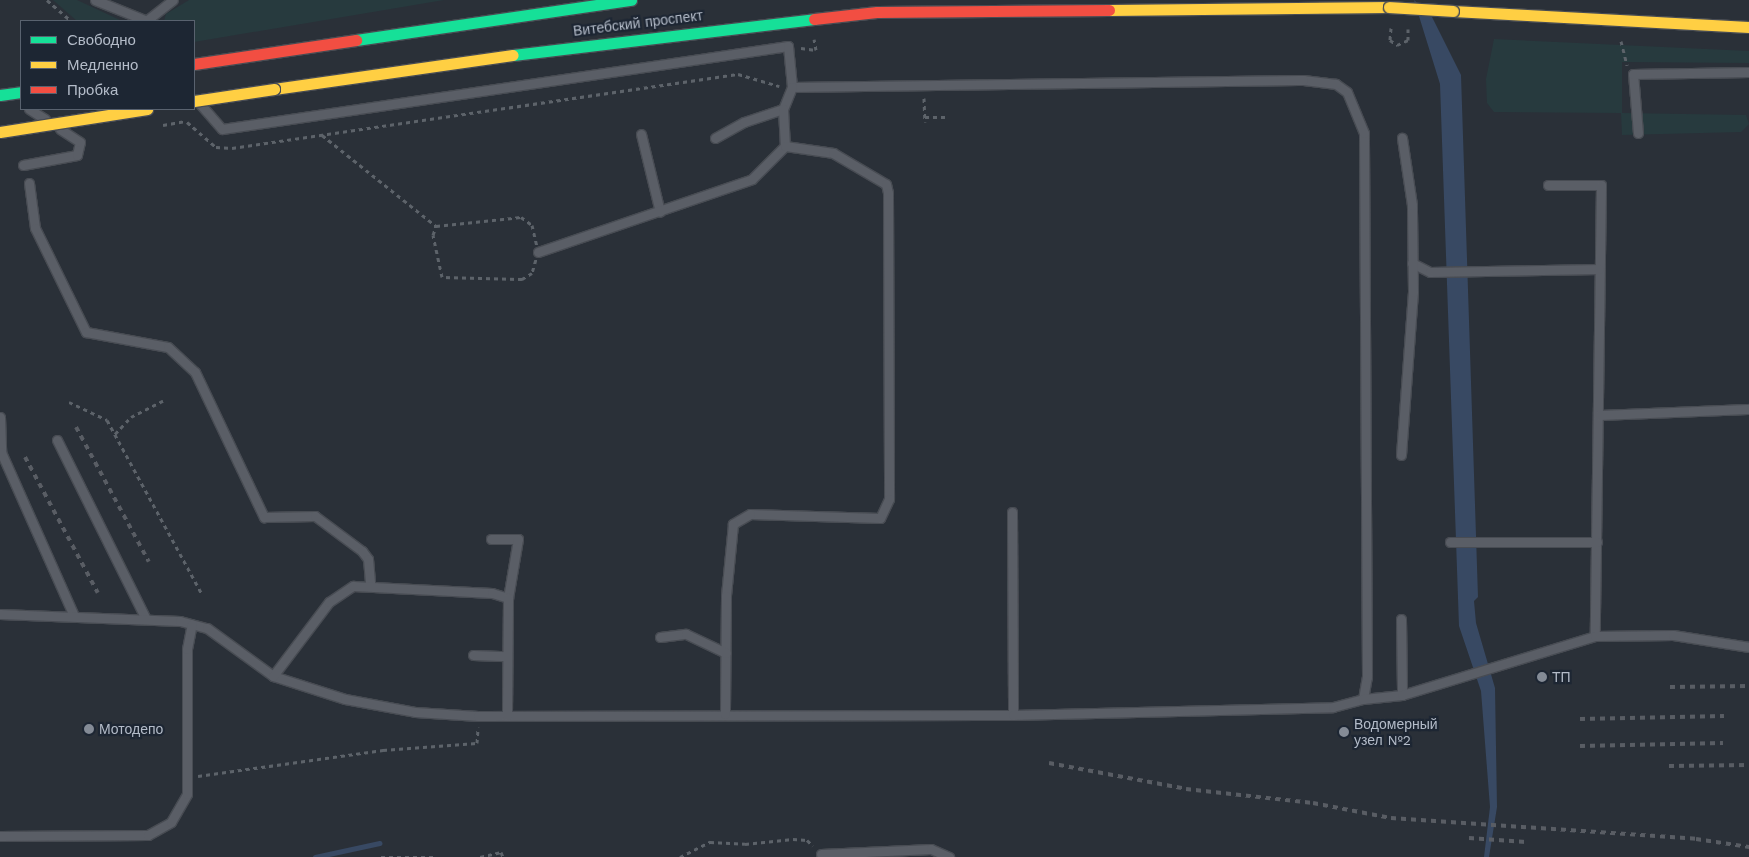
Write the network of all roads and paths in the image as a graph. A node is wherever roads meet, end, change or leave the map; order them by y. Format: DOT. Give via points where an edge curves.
graph roads {
  1 [pos="47,0"];
  2 [pos="95,0"];
  3 [pos="173,0"];
  4 [pos="632,0"];
  5 [pos="70,20"];
  6 [pos="146,20"];
  7 [pos="1749,27"];
  8 [pos="814,41"];
  9 [pos="1622,45"];
  10 [pos="816,50"];
  11 [pos="1624,62"];
  12 [pos="195,64"];
  13 [pos="1749,72"];
  14 [pos="924,82"];
  15 [pos="792,87"];
  16 [pos="0,90"];
  17 [pos="20,92"];
  18 [pos="0,95"];
  19 [pos="195,98"];
  20 [pos="195,101"];
  21 [pos="20,103"];
  22 [pos="31,110"];
  23 [pos="141,110"];
  24 [pos="783,110"];
  25 [pos="180,115"];
  26 [pos="947,117"];
  27 [pos="0,132"];
  28 [pos="1638,133"];
  29 [pos="641,134"];
  30 [pos="322,135"];
  31 [pos="715,138"];
  32 [pos="1402,138"];
  33 [pos="785,146"];
  34 [pos="23,165"];
  35 [pos="29,183"];
  36 [pos="1548,185"];
  37 [pos="660,212"];
  38 [pos="436,226"];
  39 [pos="538,252"];
  40 [pos="1412,263"];
  41 [pos="1599,269"];
  42 [pos="163,401"];
  43 [pos="69,402"];
  44 [pos="1749,409"];
  45 [pos="1598,415"];
  46 [pos="0,417"];
  47 [pos="115,434"];
  48 [pos="57,440"];
  49 [pos="0,454"];
  50 [pos="1401,455"];
  51 [pos="1012,512"];
  52 [pos="491,539"];
  53 [pos="1450,542"];
  54 [pos="1596,542"];
  55 [pos="370,584"];
  56 [pos="202,594"];
  57 [pos="508,598"];
  58 [pos="0,614"];
  59 [pos="73,614"];
  60 [pos="145,616"];
  61 [pos="1401,619"];
  62 [pos="192,624"];
  63 [pos="1595,636"];
  64 [pos="660,637"];
  65 [pos="1749,647"];
  66 [pos="726,653"];
  67 [pos="473,655"];
  68 [pos="507,656"];
  69 [pos="273,676"];
  70 [pos="1402,695"];
  71 [pos="1363,699"];
  72 [pos="725,714"];
  73 [pos="1013,715"];
  74 [pos="478,716"];
  75 [pos="507,716"];
  76 [pos="186,777"];
  77 [pos="0,836"];
  78 [pos="821,854"];
  79 [pos="381,857"];
  80 [pos="437,857"];
  81 [pos="480,857"];
  82 [pos="503,857"];
  83 [pos="680,857"];
  84 [pos="949,857"];
  1 -- 5 [label="path"];
  2 -- 6 [label="lane"];
  3 -- 6 [label="lane"];
  4 -- 12 [label="main road, Витебский проспект"];
  7 -- 20 [label="main road, Витебский проспект, bridge" via="1389,7 1262,5 859,13 642,37"];
  8 -- 10 [label="path"];
  9 -- 11 [label="path"];
  13 -- 28 [label="lane" via="1634,74"];
  14 -- 15 [label="lane"];
  14 -- 26 [label="path" via="925,120"];
  14 -- 71 [label="lane" via="1303,80 1336,84 1346,92 1364,133 1367,677"];
  15 -- 19 [label="lane" via="788,46 222,130"];
  15 -- 24 [label="lane"];
  15 -- 30 [label="path" via="767,85 738,74"];
  16 -- 21 [label="lane"];
  17 -- 18 [label="main road, bridge"];
  22 -- 34 [label="lane" via="80,142 77,155"];
  23 -- 27 [label="main road, bridge"];
  24 -- 31 [label="lane" via="744,122"];
  24 -- 33 [label="lane"];
  25 -- 30 [label="path" via="221,148"];
  29 -- 37 [label="lane"];
  30 -- 38 [label="path"];
  32 -- 40 [label="lane" via="1412,205"];
  33 -- 37 [label="lane" via="752,179"];
  33 -- 66 [label="lane" via="833,154 886,184 889,498 880,518 750,514 733,524 728,558"];
  35 -- 55 [label="lane" via="35,228 86,332 168,347 195,372 264,516 315,516 362,551 368,559"];
  36 -- 41 [label="lane" via="1601,185"];
  37 -- 39 [label="lane"];
  38 -- 39 [label="path" via="521,217 532,225"];
  38 -- 39 [label="path" via="437,269 452,280 522,279 538,263"];
  40 -- 41 [label="lane" via="1430,272"];
  40 -- 50 [label="lane" via="1412,333"];
  41 -- 45 [label="lane"];
  42 -- 47 [label="path" via="131,417"];
  43 -- 47 [label="path" via="108,420"];
  44 -- 45 [label="lane"];
  45 -- 54 [label="lane"];
  46 -- 49 [label="lane"];
  47 -- 56 [label="path"];
  48 -- 60 [label="lane"];
  49 -- 59 [label="lane"];
  51 -- 73 [label="lane"];
  52 -- 57 [label="lane" via="518,539"];
  53 -- 54 [label="lane"];
  54 -- 63 [label="lane"];
  55 -- 57 [label="lane" via="480,591"];
  55 -- 69 [label="lane" via="353,586 329,602"];
  57 -- 68 [label="lane"];
  58 -- 59 [label="lane"];
  59 -- 60 [label="lane"];
  60 -- 62 [label="lane"];
  61 -- 70 [label="lane"];
  62 -- 69 [label="lane" via="207,628"];
  62 -- 76 [label="lane" via="187,649"];
  63 -- 65 [label="lane" via="1673,635"];
  63 -- 70 [label="lane"];
  64 -- 66 [label="lane" via="686,634"];
  66 -- 72 [label="lane"];
  67 -- 68 [label="lane"];
  68 -- 75 [label="lane"];
  69 -- 74 [label="lane" via="345,699 415,712"];
  70 -- 71 [label="lane"];
  71 -- 73 [label="lane" via="1334,707"];
  72 -- 73 [label="lane"];
  72 -- 75 [label="lane"];
  74 -- 75 [label="lane"];
  74 -- 76 [label="path" via="477,743 383,750"];
  76 -- 77 [label="lane" via="187,794 178,813 171,822 148,835"];
  78 -- 83 [label="path" via="807,840 793,839 745,844 710,842"];
  78 -- 84 [label="lane" via="931,849"];
  79 -- 80 [label="path"];
  81 -- 82 [label="path" via="501,852"];
}
